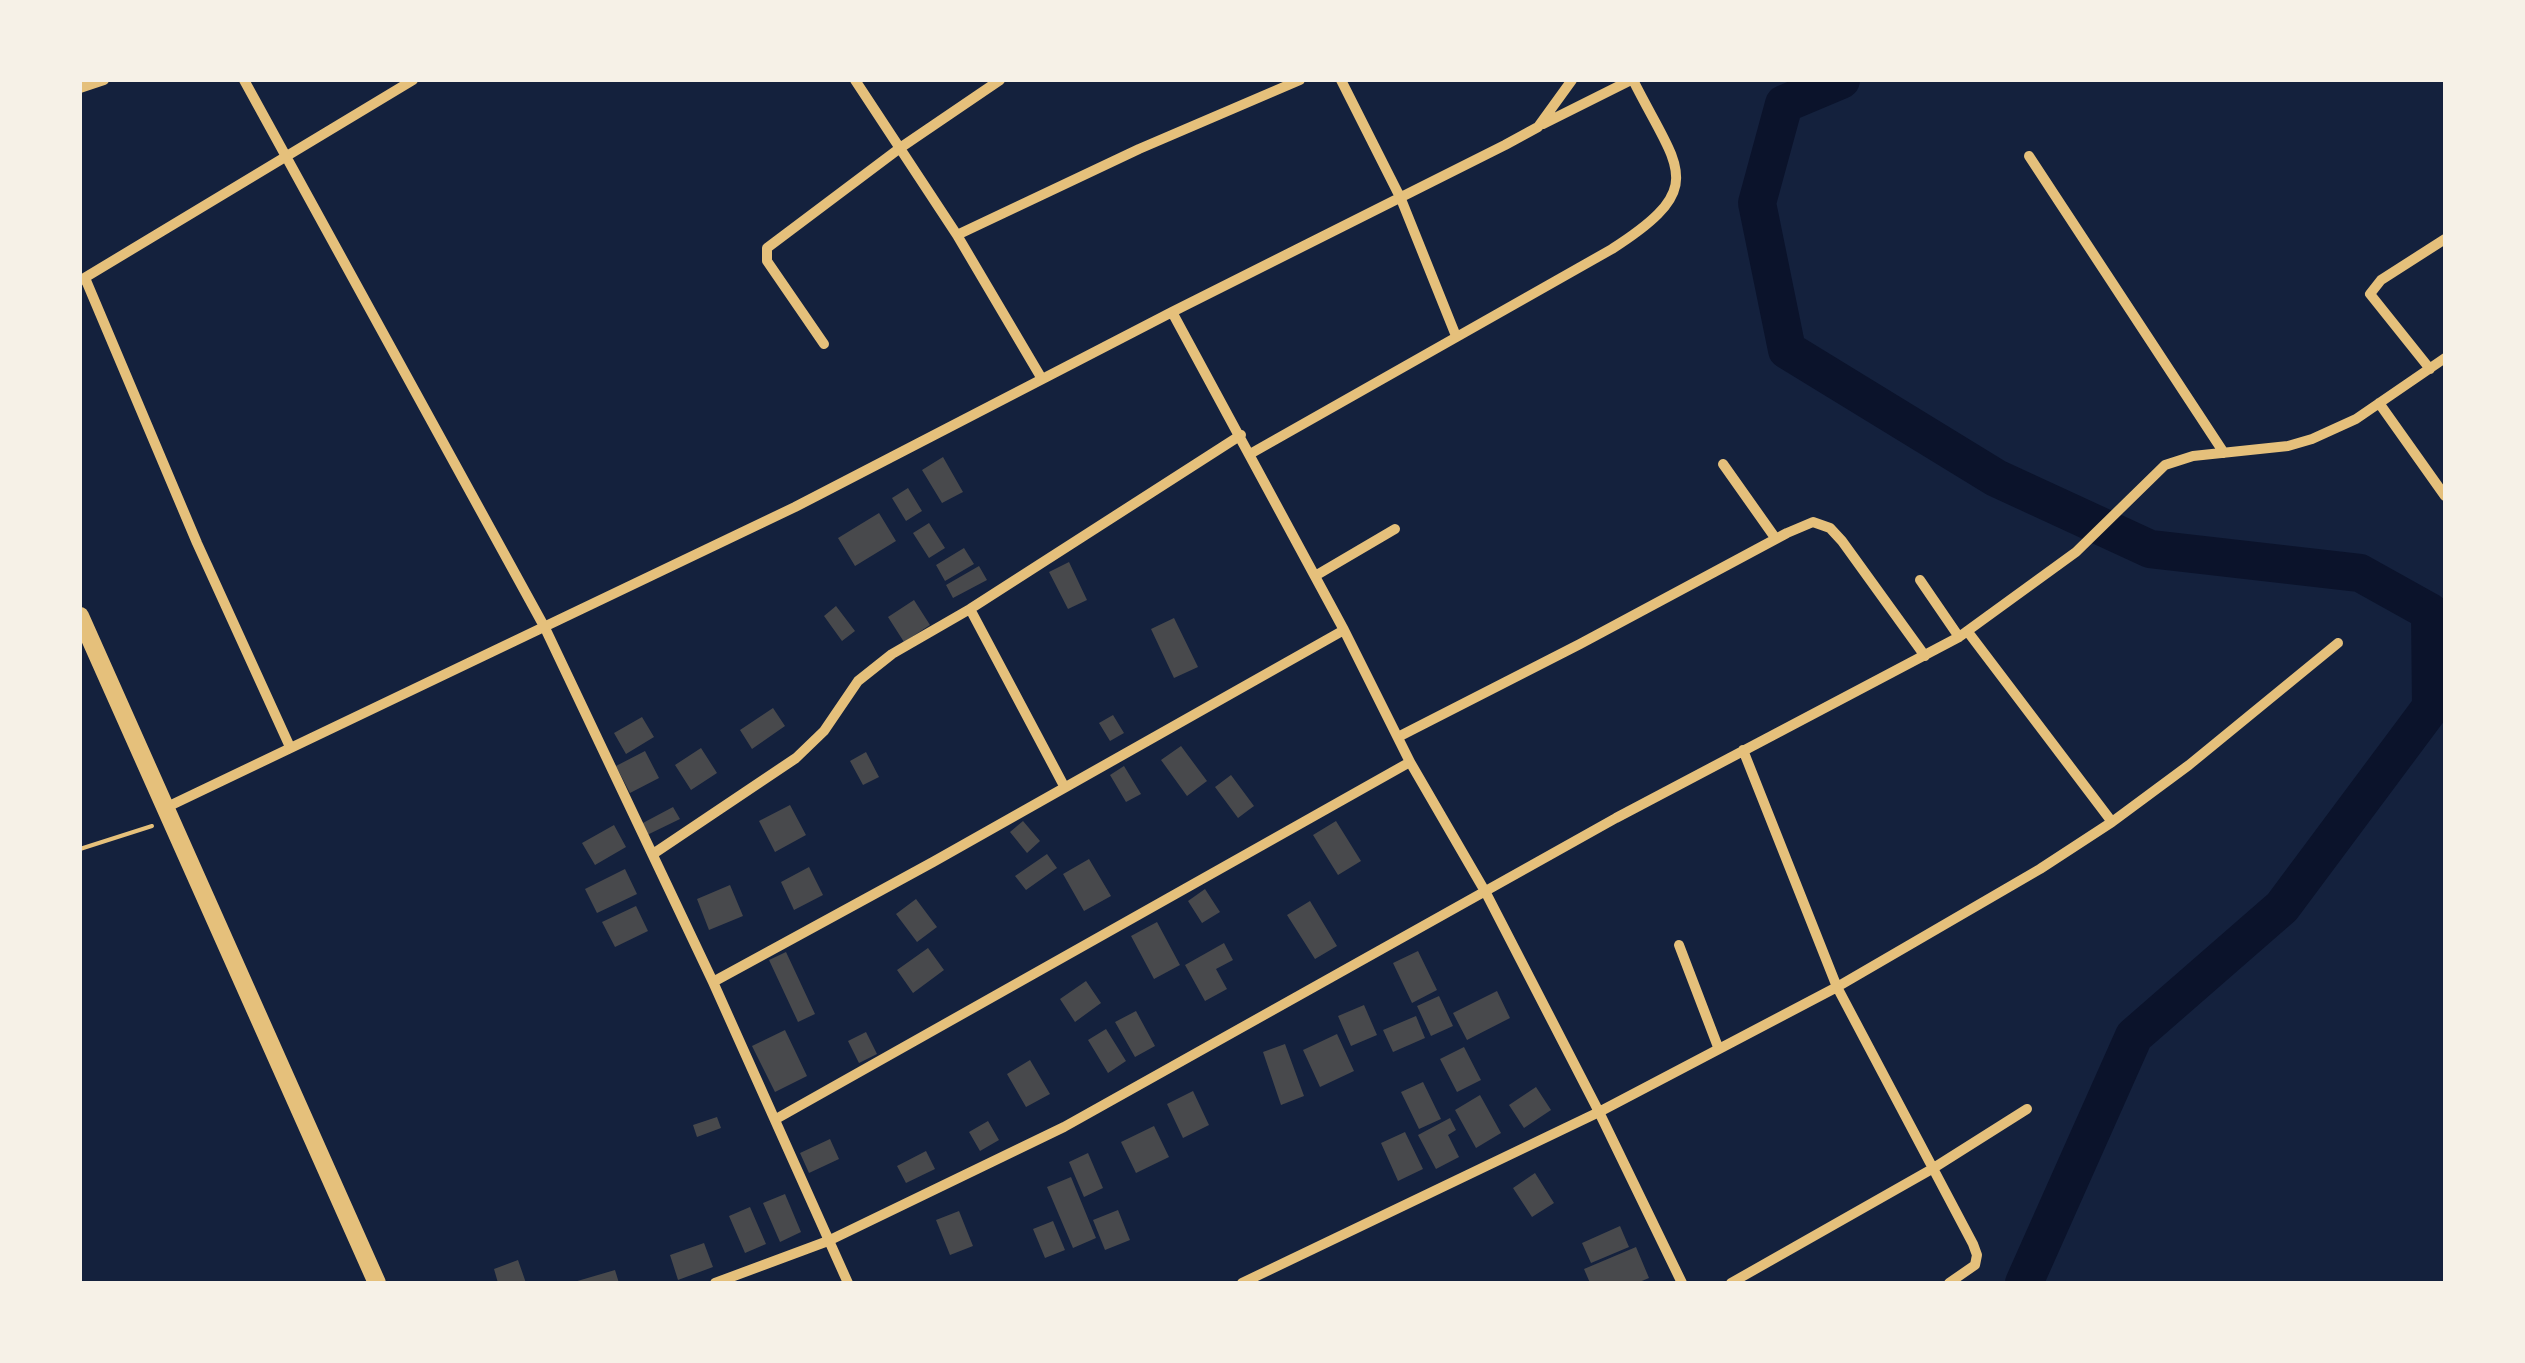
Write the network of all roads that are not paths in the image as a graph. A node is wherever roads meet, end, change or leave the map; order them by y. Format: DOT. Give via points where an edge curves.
graph roads {
  1 [pos="104,80"];
  2 [pos="244,80"];
  3 [pos="413,80"];
  4 [pos="855,80"];
  5 [pos="1000,80"];
  6 [pos="1300,80"];
  7 [pos="1341,80"];
  8 [pos="1572,80"];
  9 [pos="1628,81"];
  10 [pos="80,88"];
  11 [pos="1538,126"];
  12 [pos="900,148"];
  13 [pos="2030,156"];
  14 [pos="287,157"];
  15 [pos="1401,199"];
  16 [pos="957,236"];
  17 [pos="2445,239"];
  18 [pos="82,279"];
  19 [pos="1172,312"];
  20 [pos="1456,336"];
  21 [pos="824,344"];
  22 [pos="2445,358"];
  23 [pos="2430,369"];
  24 [pos="1042,379"];
  25 [pos="2380,403"];
  26 [pos="1240,435"];
  27 [pos="2224,453"];
  28 [pos="1250,454"];
  29 [pos="1723,464"];
  30 [pos="2445,496"];
  31 [pos="1395,530"];
  32 [pos="1776,539"];
  33 [pos="1315,576"];
  34 [pos="1920,580"];
  35 [pos="970,608"];
  36 [pos="80,616"];
  37 [pos="544,628"];
  38 [pos="1344,630"];
  39 [pos="1964,634"];
  40 [pos="2338,643"];
  41 [pos="1925,656"];
  42 [pos="1398,736"];
  43 [pos="290,747"];
  44 [pos="1743,750"];
  45 [pos="1410,762"];
  46 [pos="1064,786"];
  47 [pos="168,814"];
  48 [pos="2112,822"];
  49 [pos="653,854"];
  50 [pos="1486,893"];
  51 [pos="1679,944"];
  52 [pos="712,982"];
  53 [pos="1837,986"];
  54 [pos="1718,1047"];
  55 [pos="2027,1109"];
  56 [pos="1600,1112"];
  57 [pos="776,1119"];
  58 [pos="1932,1169"];
  59 [pos="828,1240"];
  60 [pos="722,1282"];
  61 [pos="377,1283"];
  62 [pos="848,1283"];
  63 [pos="1242,1283"];
  64 [pos="1682,1283"];
  65 [pos="1732,1283"];
  66 [pos="1949,1283"];
  1 -- 10 [label="street"];
  2 -- 14 [label="street"];
  3 -- 14 [label="street"];
  4 -- 12 [label="street"];
  5 -- 12 [label="street"];
  6 -- 16 [label="street"];
  7 -- 15 [label="street"];
  8 -- 11 [label="street"];
  9 -- 11 [label="street"];
  9 -- 20 [label="street" via="1676,170 1671,202 1612,249"];
  11 -- 15 [label="street"];
  12 -- 16 [label="street"];
  12 -- 21 [label="street" via="765,251"];
  13 -- 27 [label="street"];
  14 -- 18 [label="street"];
  14 -- 37 [label="street"];
  15 -- 19 [label="street"];
  15 -- 20 [label="street"];
  16 -- 24 [label="street"];
  17 -- 23 [label="street" via="2370,294"];
  18 -- 43 [label="street"];
  19 -- 24 [label="street"];
  19 -- 26 [label="street"];
  20 -- 28 [label="street"];
  22 -- 23 [label="street"];
  23 -- 25 [label="street"];
  24 -- 37 [label="street"];
  25 -- 27 [label="street" via="2312,439"];
  25 -- 30 [label="street"];
  26 -- 28 [label="street"];
  26 -- 35 [label="street"];
  27 -- 39 [label="street" via="2172,461 2155,472 2076,552"];
  28 -- 33 [label="street"];
  29 -- 32 [label="street"];
  31 -- 33 [label="street"];
  32 -- 41 [label="street" via="1808,524 1830,528"];
  32 -- 42 [label="street"];
  33 -- 38 [label="street"];
  34 -- 39 [label="street"];
  35 -- 46 [label="street"];
  35 -- 49 [label="street" via="868,672 796,758"];
  36 -- 47 [label="main road"];
  37 -- 43 [label="street"];
  37 -- 49 [label="street"];
  38 -- 42 [label="street"];
  38 -- 46 [label="street"];
  39 -- 41 [label="street"];
  39 -- 48 [label="street"];
  40 -- 48 [label="street"];
  41 -- 44 [label="street"];
  42 -- 45 [label="street"];
  43 -- 47 [label="street"];
  44 -- 50 [label="street"];
  44 -- 53 [label="street"];
  45 -- 50 [label="street"];
  45 -- 57 [label="street"];
  46 -- 52 [label="street"];
  47 -- 61 [label="main road"];
  48 -- 53 [label="street"];
  49 -- 52 [label="street"];
  50 -- 56 [label="street"];
  50 -- 59 [label="street" via="1064,1127"];
  51 -- 54 [label="street"];
  52 -- 57 [label="street"];
  53 -- 54 [label="street"];
  53 -- 58 [label="street"];
  54 -- 56 [label="street"];
  55 -- 58 [label="street"];
  56 -- 63 [label="street"];
  56 -- 64 [label="street"];
  57 -- 59 [label="street"];
  58 -- 65 [label="street"];
  58 -- 66 [label="street" via="1977,1255 1970,1270"];
  59 -- 60 [label="street"];
  59 -- 62 [label="street"];
}
